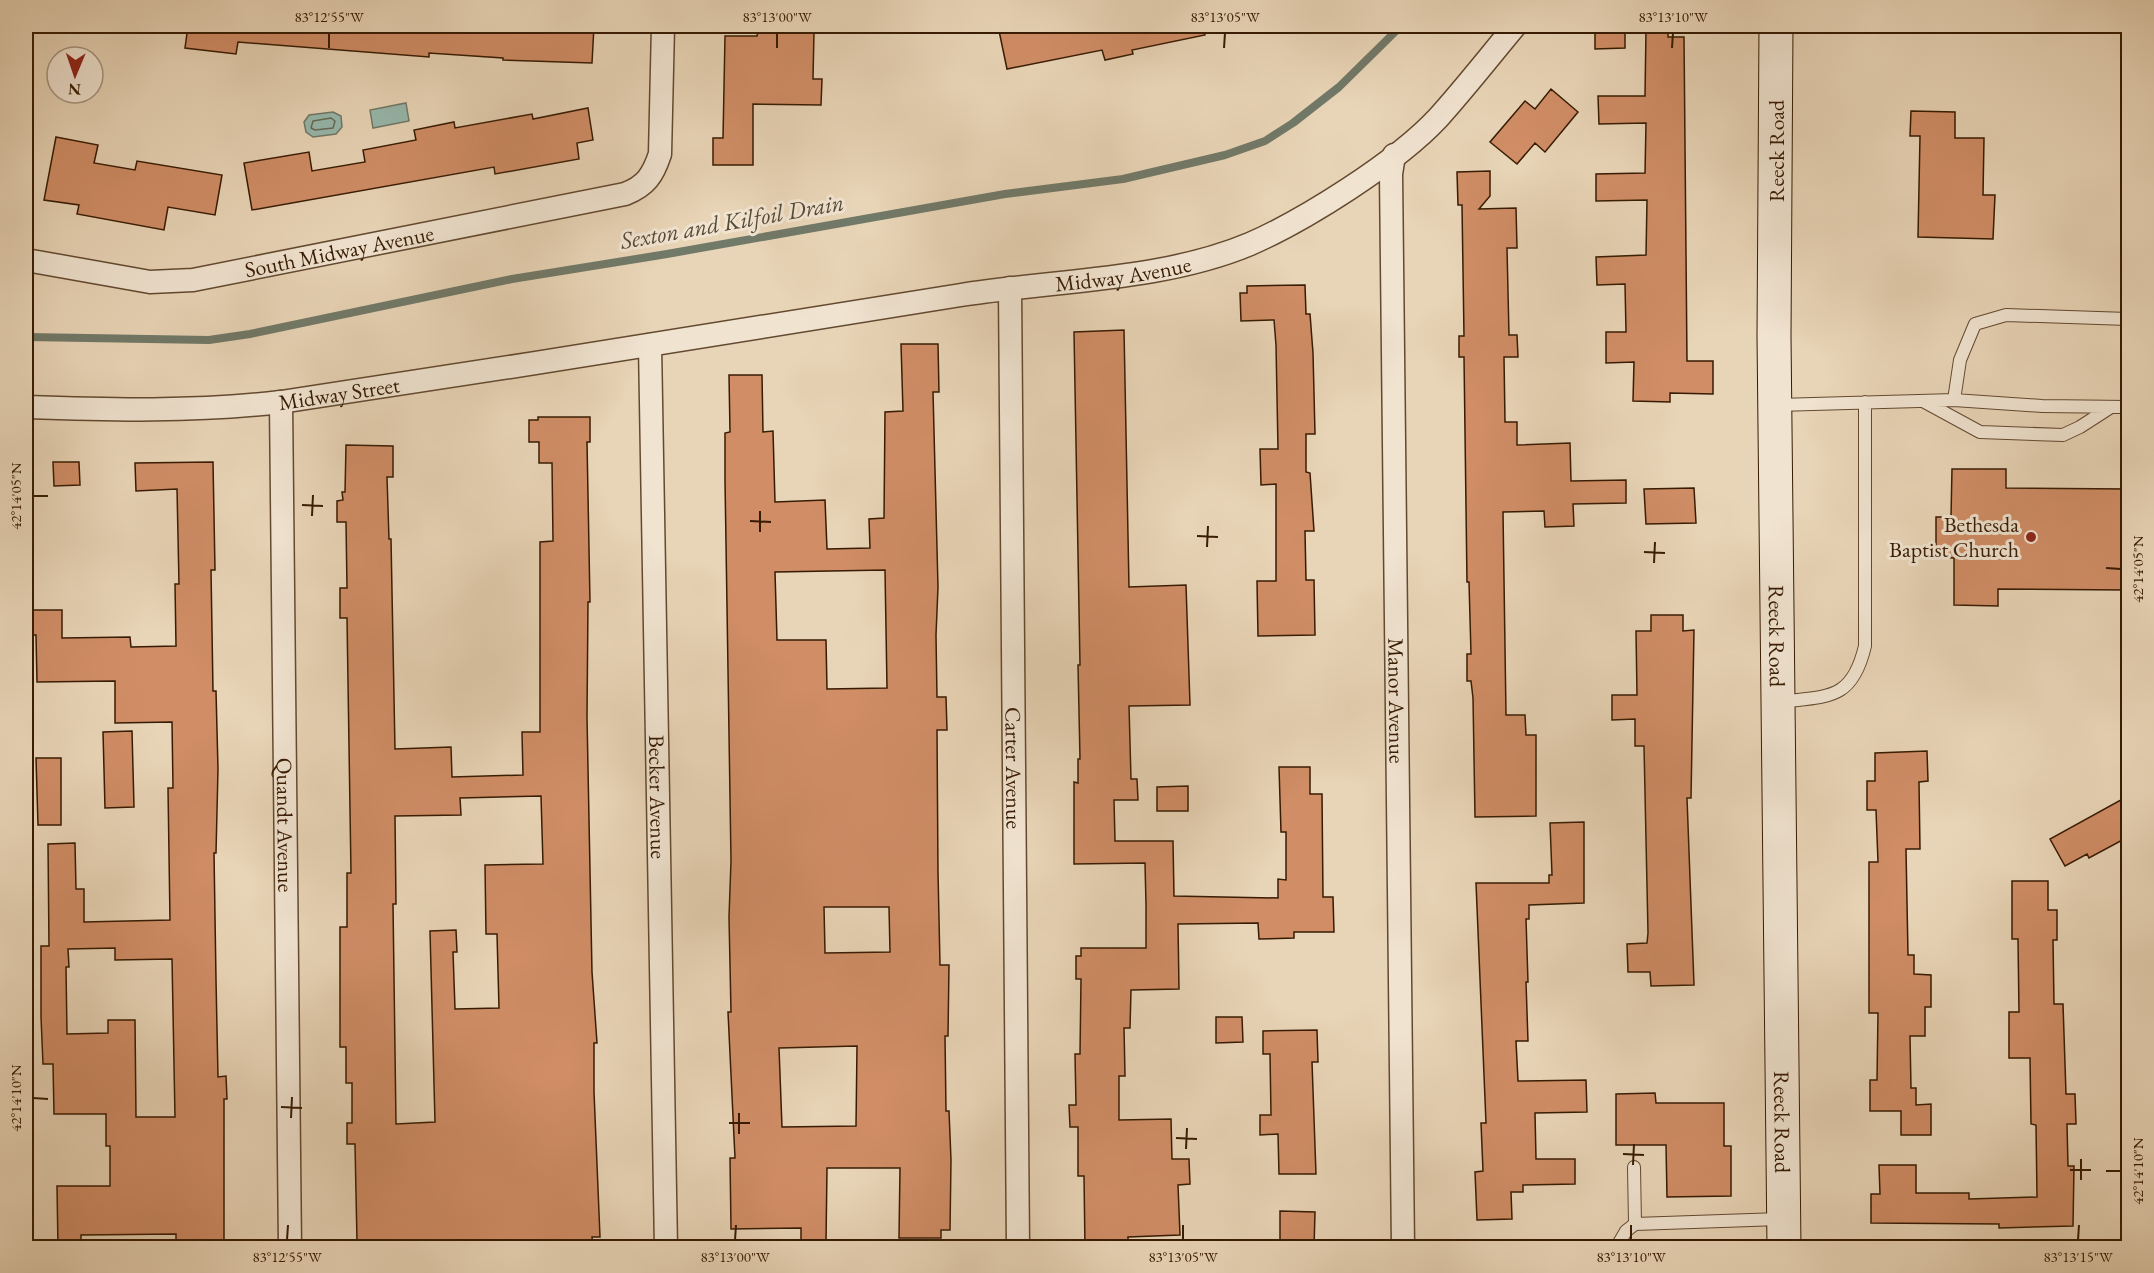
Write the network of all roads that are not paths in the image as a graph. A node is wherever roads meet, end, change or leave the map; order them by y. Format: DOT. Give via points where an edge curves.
graph roads {
  1 [pos="663,26"];
  2 [pos="1515,26"];
  3 [pos="1776,26"];
  4 [pos="1394,155"];
  5 [pos="26,260"];
  6 [pos="1010,288"];
  7 [pos="2128,319"];
  8 [pos="650,345"];
  9 [pos="1954,400"];
  10 [pos="1922,401"];
  11 [pos="281,402"];
  12 [pos="1865,402"];
  13 [pos="1775,406"];
  14 [pos="26,407"];
  15 [pos="2111,407"];
  16 [pos="2128,407"];
  17 [pos="1778,702"];
  18 [pos="1634,1167"];
  19 [pos="1635,1224"];
  20 [pos="1784,1233"];
  21 [pos="290,1248"];
  22 [pos="666,1248"];
  23 [pos="1018,1248"];
  24 [pos="1403,1248"];
  25 [pos="1616,1248"];
  1 -- 5 [label="street, South Midway Avenue" via="660,154 647,181 621,195 193,280 150,282"];
  2 -- 4 [label="street, Midway Avenue" via="1436,120"];
  3 -- 13 [label="street, Reeck Road"];
  4 -- 6 [label="street, Midway Avenue" via="1296,220 1217,257 1170,268"];
  4 -- 24 [label="street, Manor Avenue" via="1391,174"];
  6 -- 8 [label="street, Midway Avenue"];
  6 -- 23 [label="street, Carter Avenue"];
  7 -- 9 [label="lane" via="2006,315 1975,324 1960,360"];
  8 -- 11 [label="street, Midway Street"];
  8 -- 22 [label="street, Becker Avenue"];
  9 -- 10 [label="lane"];
  9 -- 15 [label="lane"];
  10 -- 12 [label="lane"];
  10 -- 15 [label="lane" via="1972,429 1991,433 2063,435"];
  11 -- 14 [label="street, Midway Street" via="155,411"];
  11 -- 21 [label="street, Quandt Avenue"];
  12 -- 13 [label="lane"];
  12 -- 17 [label="lane" via="1865,646 1859,670 1834,695"];
  13 -- 17 [label="street, Reeck Road"];
  15 -- 16 [label="lane"];
  17 -- 20 [label="street, Reeck Road"];
  18 -- 19 [label="lane"];
  19 -- 20 [label="lane"];
  19 -- 25 [label="lane"];
}
